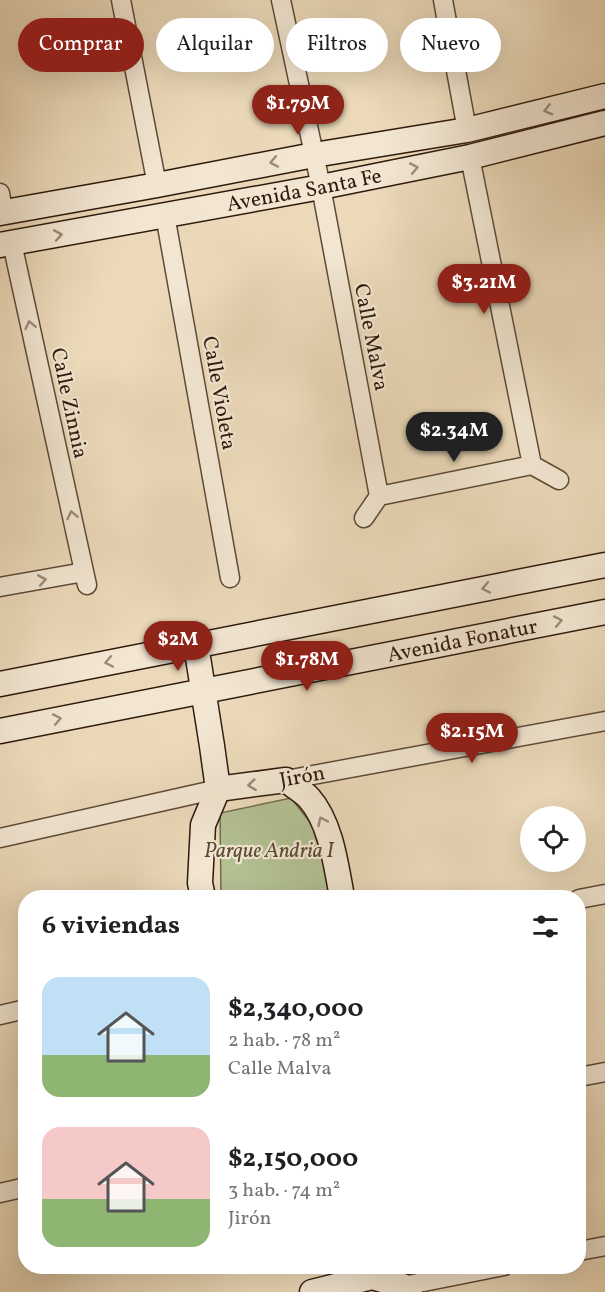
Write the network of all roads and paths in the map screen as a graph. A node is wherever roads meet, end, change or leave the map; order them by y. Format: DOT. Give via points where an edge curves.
graph roads {
  1 [pos="121,0"];
  2 [pos="281,0"];
  3 [pos="443,0"];
  4 [pos="605,96"];
  5 [pos="605,123"];
  6 [pos="467,130"];
  7 [pos="314,155"];
  8 [pos="470,157"];
  9 [pos="157,185"];
  10 [pos="321,187"];
  11 [pos="1,206"];
  12 [pos="165,215"];
  13 [pos="6,244"];
  14 [pos="532,465"];
  15 [pos="559,480"];
  16 [pos="379,496"];
  17 [pos="364,518"];
  18 [pos="605,565"];
  19 [pos="230,578"];
  20 [pos="0,587"];
  21 [pos="605,612"];
  22 [pos="196,645"];
  23 [pos="0,684"];
  24 [pos="203,691"];
  25 [pos="605,721"];
  26 [pos="0,731"];
  27 [pos="286,780"];
  28 [pos="218,789"];
  29 [pos="0,838"];
  30 [pos="202,890"];
  31 [pos="341,890"];
  32 [pos="605,894"];
  33 [pos="586,898"];
  34 [pos="18,1011"];
  35 [pos="0,1015"];
  36 [pos="605,1072"];
  37 [pos="586,1076"];
  38 [pos="18,1189"];
  39 [pos="0,1193"];
  40 [pos="605,1246"];
  41 [pos="586,1250"];
  42 [pos="470,1274"];
  43 [pos="407,1289"];
  44 [pos="312,1292"];
  1 -- 9 [label="street"];
  2 -- 7 [label="street, Calle Malva"];
  3 -- 6 [label="street"];
  4 -- 6 [label="street, Avenida Santa Fe, one-way"];
  5 -- 8 [label="street, Avenida Santa Fe"];
  6 -- 7 [label="street, Avenida Santa Fe"];
  7 -- 9 [label="street, Avenida Santa Fe, one-way"];
  7 -- 10 [label="street, Calle Malva"];
  10 -- 8 [label="street, Avenida Santa Fe, one-way"];
  8 -- 14 [label="street"];
  9 -- 11 [label="street, Avenida Santa Fe"];
  10 -- 12 [label="street, Avenida Santa Fe"];
  10 -- 16 [label="street, Calle Malva"];
  13 -- 12 [label="street, Avenida Santa Fe, one-way"];
  12 -- 19 [label="street, Calle Violeta"];
  20 -- 13 [label="street, Calle Zinnia, one-way" via="86,579"];
  14 -- 15 [label="street"];
  14 -- 16 [label="street"];
  16 -- 17 [label="street"];
  18 -- 22 [label="street, one-way"];
  24 -- 21 [label="street, Avenida Fonatur, one-way"];
  22 -- 23 [label="street, one-way"];
  22 -- 24 [label="street"];
  26 -- 24 [label="street, Avenida Fonatur, one-way"];
  24 -- 28 [label="street"];
  25 -- 27 [label="street, Jirón"];
  27 -- 28 [label="street, Jirón, one-way"];
  31 -- 27 [label="street, one-way" via="323,820 309,797"];
  28 -- 29 [label="street, Jirón"];
  28 -- 30 [label="street" via="203,825"];
  32 -- 33 [label="street"];
  34 -- 35 [label="street"];
  36 -- 37 [label="street"];
  38 -- 39 [label="street"];
  40 -- 41 [label="street"];
  42 -- 43 [label="street"];
  43 -- 44 [label="street" via="372,1276"];
}
